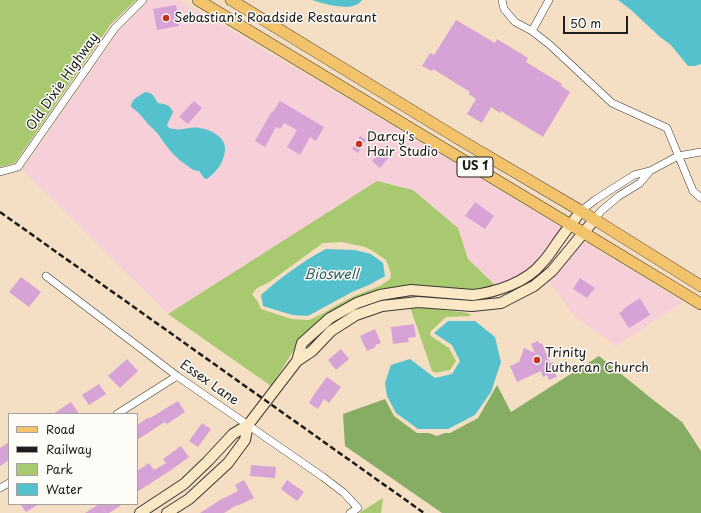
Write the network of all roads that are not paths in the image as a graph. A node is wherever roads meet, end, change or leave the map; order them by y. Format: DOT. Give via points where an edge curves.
graph roads {
  1 [pos="143,0"];
  2 [pos="198,0"];
  3 [pos="231,0"];
  4 [pos="502,0"];
  5 [pos="549,0"];
  6 [pos="532,31"];
  7 [pos="701,152"];
  8 [pos="678,156"];
  9 [pos="650,171"];
  10 [pos="0,172"];
  11 [pos="701,198"];
  12 [pos="581,211"];
  13 [pos="594,220"];
  14 [pos="570,224"];
  15 [pos="584,233"];
  16 [pos="46,276"];
  17 [pos="701,286"];
  18 [pos="701,304"];
  19 [pos="296,361"];
  20 [pos="177,376"];
  21 [pos="119,413"];
  22 [pos="248,425"];
  23 [pos="180,486"];
  24 [pos="189,499"];
  25 [pos="140,513"];
  26 [pos="167,513"];
  27 [pos="350,513"];
  1 -- 10 [label="street, Old Dixie Highway" via="115,28 18,167"];
  2 -- 14 [label="main road, US 1"];
  3 -- 12 [label="main road, US 1"];
  4 -- 6 [label="street" via="504,8 515,22"];
  5 -- 6 [label="street"];
  6 -- 8 [label="street" via="612,103 667,128"];
  7 -- 8 [label="street"];
  8 -- 9 [label="street"];
  8 -- 11 [label="street" via="693,191"];
  9 -- 12 [label="street" via="634,175"];
  9 -- 13 [label="street" via="640,182 601,211"];
  12 -- 13 [label="main road, US 1"];
  12 -- 14 [label="street"];
  13 -- 15 [label="street"];
  13 -- 17 [label="main road, US 1"];
  14 -- 15 [label="main road, US 1"];
  14 -- 19 [label="street" via="542,264 525,278 482,294 411,290 380,295 357,303 330,318 302,343"];
  15 -- 18 [label="main road, US 1"];
  15 -- 19 [label="street" via="552,271 534,286 501,303 472,306 418,302 382,306 356,315 331,331 312,350"];
  16 -- 20 [label="street, Essex Lane"];
  19 -- 22 [label="street"];
  20 -- 21 [label="street"];
  20 -- 22 [label="street, Essex Lane"];
  22 -- 23 [label="street" via="233,434"];
  22 -- 24 [label="street" via="245,440 228,463"];
  22 -- 27 [label="street, Essex Lane" via="344,493 358,508"];
  23 -- 24 [label="street"];
  23 -- 25 [label="street"];
  24 -- 26 [label="street"];
}
